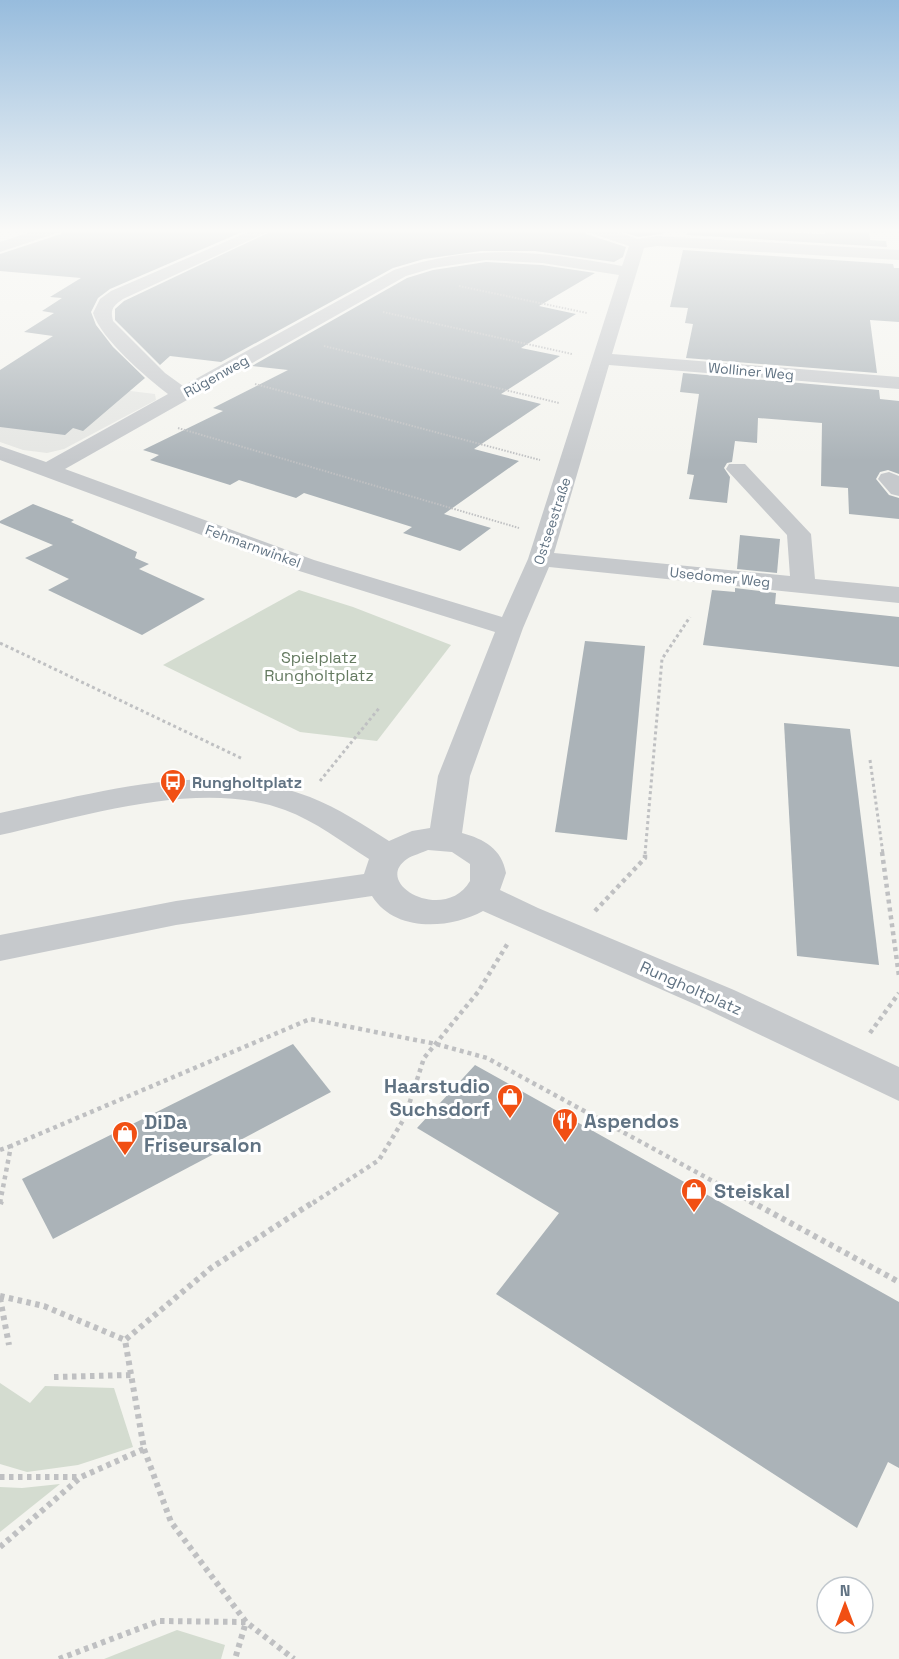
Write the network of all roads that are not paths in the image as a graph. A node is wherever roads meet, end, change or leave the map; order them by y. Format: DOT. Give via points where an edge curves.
graph roads {
  1 [pos="105,306"];
  2 [pos="343,306"];
  3 [pos="619,306"];
  4 [pos="602,359"];
  5 [pos="899,383"];
  6 [pos="182,395"];
  7 [pos="0,453"];
  8 [pos="736,469"];
  9 [pos="48,470"];
  10 [pos="540,559"];
  11 [pos="803,585"];
  12 [pos="899,595"];
  13 [pos="510,628"];
  14 [pos="0,824"];
  15 [pos="445,839"];
  16 [pos="384,869"];
  17 [pos="482,895"];
  18 [pos="0,948"];
  19 [pos="899,1084"];
  1 -- 6 [label="street" via="105,323 158,377"];
  2 -- 6 [label="street, Rügenweg"];
  3 -- 4 [label="street, Ostseestraße"];
  4 -- 5 [label="street, Wolliner Weg"];
  4 -- 10 [label="street, Ostseestraße"];
  6 -- 9 [label="street, Rügenweg"];
  7 -- 9 [label="street, Fehmarnwinkel"];
  8 -- 11 [label="street" via="799,534"];
  9 -- 13 [label="street, Fehmarnwinkel" via="304,565"];
  10 -- 11 [label="street, Usedomer Weg"];
  10 -- 13 [label="street, Ostseestraße"];
  11 -- 12 [label="street, Usedomer Weg"];
  13 -- 15 [label="street, Ostseestraße" via="454,776"];
  14 -- 16 [label="street" via="196,788 255,791 297,803"];
  15 -- 16 [label="street" via="403,845"];
  15 -- 17 [label="street" via="468,846 486,860 490,877"];
  16 -- 17 [label="street" via="390,899 407,909 434,913 463,908"];
  16 -- 18 [label="street"];
  17 -- 19 [label="street, Rungholtplatz" via="721,1000"];
}
